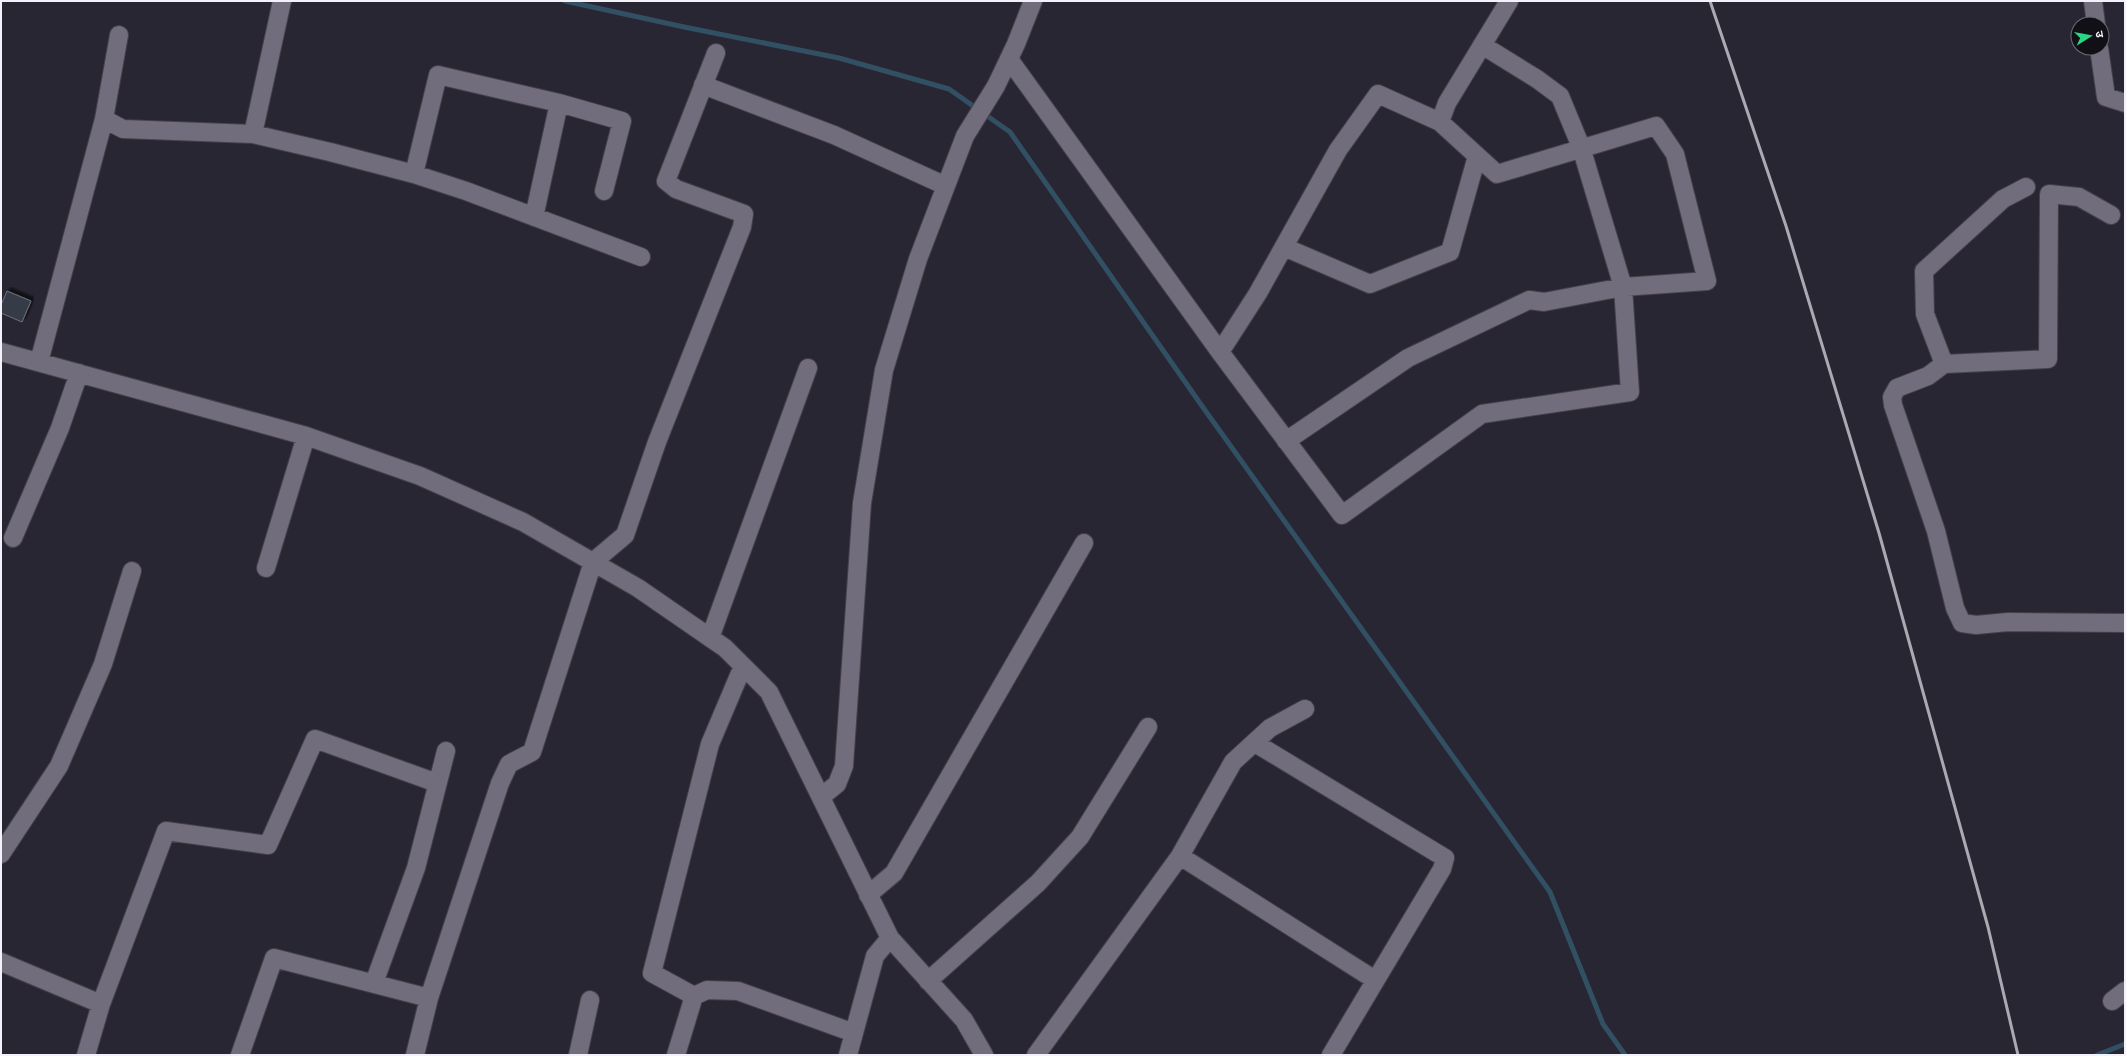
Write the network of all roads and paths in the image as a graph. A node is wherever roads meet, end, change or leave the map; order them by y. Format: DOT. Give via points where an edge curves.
graph roads {
  1 [pos="282,1"];
  2 [pos="1032,1"];
  3 [pos="1509,1"];
  4 [pos="2093,1"];
  5 [pos="2095,16"];
  6 [pos="119,35"];
  7 [pos="1482,45"];
  8 [pos="716,53"];
  9 [pos="2100,56"];
  10 [pos="1009,59"];
  11 [pos="703,85"];
  12 [pos="559,103"];
  13 [pos="2125,103"];
  14 [pos="104,120"];
  15 [pos="1440,122"];
  16 [pos="253,134"];
  17 [pos="1581,147"];
  18 [pos="1477,156"];
  19 [pos="414,174"];
  20 [pos="946,186"];
  21 [pos="2026,187"];
  22 [pos="604,191"];
  23 [pos="2110,215"];
  24 [pos="534,217"];
  25 [pos="1284,247"];
  26 [pos="641,257"];
  27 [pos="1623,287"];
  28 [pos="1,352"];
  29 [pos="1220,352"];
  30 [pos="40,362"];
  31 [pos="1944,364"];
  32 [pos="808,368"];
  33 [pos="79,373"];
  34 [pos="306,436"];
  35 [pos="1286,441"];
  36 [pos="13,538"];
  37 [pos="1084,543"];
  38 [pos="593,562"];
  39 [pos="266,568"];
  40 [pos="132,571"];
  41 [pos="2125,623"];
  42 [pos="710,638"];
  43 [pos="743,666"];
  44 [pos="1305,709"];
  45 [pos="1148,727"];
  46 [pos="1255,743"];
  47 [pos="446,751"];
  48 [pos="437,783"];
  49 [pos="820,797"];
  50 [pos="1,854"];
  51 [pos="1180,856"];
  52 [pos="868,895"];
  53 [pos="890,938"];
  54 [pos="1,962"];
  55 [pos="1375,980"];
  56 [pos="928,981"];
  57 [pos="374,983"];
  58 [pos="694,996"];
  59 [pos="429,998"];
  60 [pos="590,1000"];
  61 [pos="101,1004"];
  62 [pos="854,1033"];
  63 [pos="86,1055"];
  64 [pos="240,1055"];
  65 [pos="415,1055"];
  66 [pos="578,1055"];
  67 [pos="676,1055"];
  68 [pos="848,1055"];
  69 [pos="984,1055"];
  70 [pos="1036,1055"];
  71 [pos="1331,1055"];
  1 -- 16 [label="street"];
  2 -- 10 [label="street"];
  3 -- 7 [label="street"];
  4 -- 5 [label="street"];
  6 -- 14 [label="street"];
  7 -- 15 [label="street" via="1447,103"];
  7 -- 17 [label="street" via="1560,96"];
  8 -- 11 [label="street"];
  9 -- 13 [label="street" via="2106,97"];
  10 -- 20 [label="street" via="966,136"];
  10 -- 29 [label="street"];
  11 -- 20 [label="street" via="834,135"];
  11 -- 38 [label="street" via="666,181 676,189 744,214 742,227 657,442 625,534"];
  12 -- 19 [label="street" via="438,75"];
  12 -- 22 [label="street" via="622,121"];
  12 -- 24 [label="street"];
  14 -- 16 [label="street" via="122,130"];
  14 -- 30 [label="street"];
  15 -- 18 [label="street"];
  15 -- 25 [label="street" via="1378,94 1338,150"];
  16 -- 19 [label="street"];
  17 -- 18 [label="street" via="1497,174"];
  17 -- 27 [label="street"];
  17 -- 27 [label="street" via="1656,126 1675,154 1707,281"];
  18 -- 25 [label="street" via="1450,252 1370,284"];
  19 -- 24 [label="street"];
  20 -- 49 [label="street" via="918,259 884,370 862,503 844,766 837,784"];
  21 -- 31 [label="street" via="2003,199 1924,271 1925,314"];
  23 -- 31 [label="street" via="2079,197 2049,194 2048,359"];
  24 -- 26 [label="street"];
  25 -- 29 [label="street"];
  27 -- 35 [label="street" via="1544,302 1529,300 1408,358"];
  27 -- 35 [label="street" via="1630,392 1482,414 1342,515"];
  28 -- 30 [label="street"];
  29 -- 35 [label="street"];
  30 -- 33 [label="street"];
  31 -- 41 [label="street" via="1928,376 1897,388 1892,397 1936,532 1954,608 1962,623"];
  32 -- 42 [label="street"];
  33 -- 34 [label="street"];
  33 -- 36 [label="street" via="60,428"];
  34 -- 38 [label="street" via="420,476 523,522"];
  34 -- 39 [label="street"];
  37 -- 52 [label="street" via="894,873"];
  38 -- 42 [label="street" via="638,588"];
  38 -- 59 [label="street" via="532,752 509,764 500,784"];
  40 -- 50 [label="street" via="103,664 59,766"];
  42 -- 43 [label="street" via="725,648"];
  43 -- 49 [label="street" via="769,692"];
  43 -- 58 [label="street" via="710,744 652,973"];
  44 -- 46 [label="street" via="1270,728"];
  45 -- 56 [label="street" via="1080,837 1038,883"];
  46 -- 51 [label="street" via="1233,762"];
  46 -- 55 [label="street" via="1445,858 1442,869"];
  47 -- 48 [label="street"];
  48 -- 57 [label="street" via="416,868"];
  48 -- 61 [label="street" via="314,739 268,844 166,831"];
  49 -- 52 [label="street"];
  51 -- 55 [label="street"];
  51 -- 70 [label="street"];
  52 -- 53 [label="street"];
  53 -- 56 [label="street"];
  53 -- 62 [label="street" via="875,956"];
  54 -- 61 [label="street"];
  55 -- 71 [label="street"];
  56 -- 69 [label="street" via="964,1020"];
  57 -- 59 [label="street"];
  57 -- 64 [label="street" via="274,958"];
  58 -- 62 [label="street" via="707,990 738,991"];
  58 -- 67 [label="street"];
  59 -- 65 [label="street"];
  60 -- 66 [label="street"];
  61 -- 63 [label="street"];
  62 -- 68 [label="street"];
}
